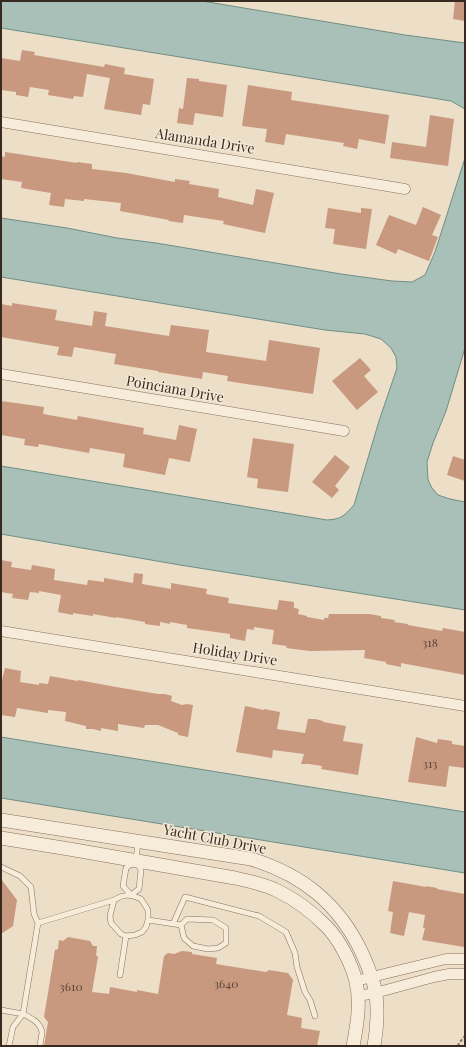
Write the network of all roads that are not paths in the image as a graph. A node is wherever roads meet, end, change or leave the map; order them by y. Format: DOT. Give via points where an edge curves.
graph roads {
  1 [pos="1,122"];
  2 [pos="405,188"];
  3 [pos="1,374"];
  4 [pos="344,431"];
  5 [pos="1,631"];
  6 [pos="465,706"];
  7 [pos="1,820"];
  8 [pos="1,838"];
  9 [pos="138,841"];
  10 [pos="136,861"];
  11 [pos="1,867"];
  12 [pos="131,895"];
  13 [pos="114,900"];
  14 [pos="148,920"];
  15 [pos="38,923"];
  16 [pos="173,924"];
  17 [pos="181,925"];
  18 [pos="126,936"];
  19 [pos="446,959"];
  20 [pos="465,959"];
  21 [pos="449,974"];
  22 [pos="465,974"];
  23 [pos="120,976"];
  24 [pos="371,977"];
  25 [pos="356,981"];
  26 [pos="376,993"];
  27 [pos="358,996"];
  28 [pos="1,1010"];
  29 [pos="23,1014"];
  30 [pos="315,1016"];
  31 [pos="9,1046"];
  32 [pos="40,1046"];
  33 [pos="353,1046"];
  34 [pos="374,1046"];
  1 -- 2 [label="street, Alamanda Drive"];
  3 -- 4 [label="street, Poinciana Drive"];
  5 -- 6 [label="street, Holiday Drive"];
  7 -- 9 [label="street, Yacht Club Drive"];
  8 -- 10 [label="street"];
  9 -- 10 [label="lane"];
  9 -- 24 [label="street, Yacht Club Drive" via="251,859 285,872 321,895 335,910 358,944"];
  10 -- 12 [label="lane" via="141,870 139,889"];
  10 -- 12 [label="lane" via="126,868 123,886"];
  10 -- 25 [label="street" via="258,883 285,895 326,926 349,962"];
  11 -- 15 [label="lane" via="20,876 31,887 34,914"];
  12 -- 13 [label="lane"];
  12 -- 14 [label="lane" via="141,898 148,910"];
  13 -- 15 [label="lane"];
  13 -- 18 [label="lane" via="111,923"];
  14 -- 16 [label="lane"];
  14 -- 18 [label="lane" via="142,932"];
  15 -- 29 [label="lane"];
  16 -- 17 [label="lane"];
  16 -- 30 [label="lane" via="185,897 259,916 286,932"];
  17 -- 17 [label="lane" via="184,938 193,946 208,949 218,948 226,943 226,928 213,920 187,919"];
  18 -- 23 [label="lane"];
  19 -- 20 [label="street"];
  19 -- 21 [label="street"];
  19 -- 24 [label="street"];
  21 -- 22 [label="street"];
  21 -- 26 [label="street"];
  24 -- 25 [label="street"];
  24 -- 26 [label="street, Yacht Club Drive"];
  25 -- 27 [label="street"];
  26 -- 27 [label="street"];
  26 -- 34 [label="street, Yacht Club Drive"];
  27 -- 33 [label="street"];
  28 -- 29 [label="lane"];
  29 -- 31 [label="lane" via="13,1027"];
  29 -- 32 [label="lane" via="34,1019 39,1026 42,1033"];
}
